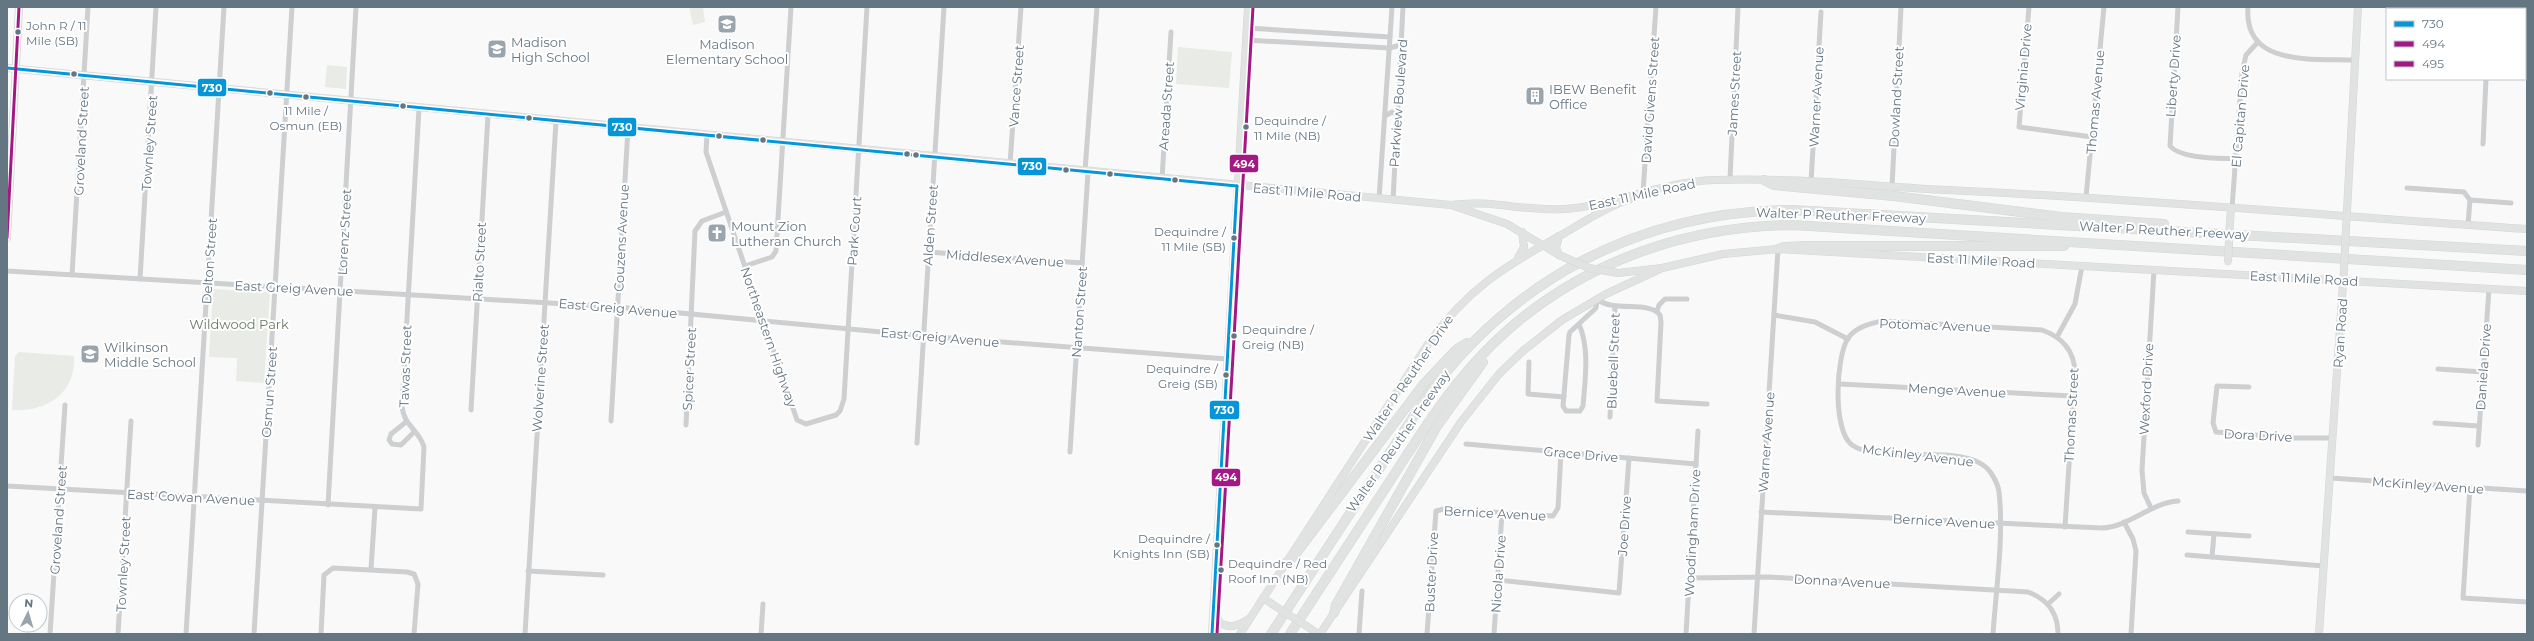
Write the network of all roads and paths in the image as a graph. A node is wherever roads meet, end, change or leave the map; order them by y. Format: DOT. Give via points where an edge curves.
graph roads {
  1 [pos="19,7"];
  2 [pos="88,7"];
  3 [pos="156,7"];
  4 [pos="224,7"];
  5 [pos="292,7"];
  6 [pos="356,7"];
  7 [pos="791,7"];
  8 [pos="867,7"];
  9 [pos="944,7"];
  10 [pos="1021,7"];
  11 [pos="1096,7"];
  12 [pos="1248,7"];
  13 [pos="1392,7"];
  14 [pos="1403,7"];
  15 [pos="1656,7"];
  16 [pos="1738,7"];
  17 [pos="1901,7"];
  18 [pos="2029,7"];
  19 [pos="2104,7"];
  20 [pos="2178,7"];
  21 [pos="2248,7"];
  22 [pos="2358,7"];
  23 [pos="1820,12"];
  24 [pos="1392,15"];
  25 [pos="1403,16"];
  26 [pos="1247,28"];
  27 [pos="1171,32"];
  28 [pos="1390,37"];
  29 [pos="1246,40"];
  30 [pos="2258,42"];
  31 [pos="1401,45"];
  32 [pos="1389,48"];
  33 [pos="2356,60"];
  34 [pos="7,68"];
  35 [pos="15,69"];
  36 [pos="84,76"];
  37 [pos="2486,80"];
  38 [pos="152,83"];
  39 [pos="219,89"];
  40 [pos="287,96"];
  41 [pos="351,102"];
  42 [pos="419,108"];
  43 [pos="488,114"];
  44 [pos="1396,114"];
  45 [pos="1385,116"];
  46 [pos="556,121"];
  47 [pos="628,128"];
  48 [pos="1384,134"];
  49 [pos="1395,134"];
  50 [pos="707,136"];
  51 [pos="2092,136"];
  52 [pos="783,143"];
  53 [pos="2483,144"];
  54 [pos="859,150"];
  55 [pos="935,157"];
  56 [pos="2236,159"];
  57 [pos="1010,164"];
  58 [pos="1087,171"];
  59 [pos="1162,179"];
  60 [pos="1730,180"];
  61 [pos="1764,180"];
  62 [pos="1811,182"];
  63 [pos="1237,186"];
  64 [pos="1892,187"];
  65 [pos="2407,188"];
  66 [pos="1643,192"];
  67 [pos="2086,197"];
  68 [pos="1380,198"];
  69 [pos="1392,200"];
  70 [pos="2470,200"];
  71 [pos="2511,203"];
  72 [pos="1451,205"];
  73 [pos="2232,208"];
  74 [pos="726,212"];
  75 [pos="2347,216"];
  76 [pos="2468,225"];
  77 [pos="7,228"];
  78 [pos="2527,229"];
  79 [pos="1522,232"];
  80 [pos="2219,233"];
  81 [pos="1559,236"];
  82 [pos="7,238"];
  83 [pos="1542,245"];
  84 [pos="2151,246"];
  85 [pos="1778,249"];
  86 [pos="2527,251"];
  87 [pos="928,252"];
  88 [pos="1559,255"];
  89 [pos="1517,259"];
  90 [pos="1082,264"];
  91 [pos="745,266"];
  92 [pos="2082,266"];
  93 [pos="1662,268"];
  94 [pos="2154,270"];
  95 [pos="2527,270"];
  96 [pos="7,271"];
  97 [pos="2237,274"];
  98 [pos="72,275"];
  99 [pos="140,279"];
  100 [pos="2343,280"];
  101 [pos="208,283"];
  102 [pos="276,287"];
  103 [pos="2489,289"];
  104 [pos="341,290"];
  105 [pos="2527,291"];
  106 [pos="408,295"];
  107 [pos="1598,298"];
  108 [pos="477,299"];
  109 [pos="1687,299"];
  110 [pos="546,302"];
  111 [pos="1615,306"];
  112 [pos="617,307"];
  113 [pos="1657,311"];
  114 [pos="692,314"];
  115 [pos="1774,315"];
  116 [pos="763,321"];
  117 [pos="1579,324"];
  118 [pos="1511,328"];
  119 [pos="848,329"];
  120 [pos="924,336"];
  121 [pos="1477,336"];
  122 [pos="2057,337"];
  123 [pos="1848,339"];
  124 [pos="1076,348"];
  125 [pos="1227,359"];
  126 [pos="1528,362"];
  127 [pos="2438,369"];
  128 [pos="2483,372"];
  129 [pos="1840,384"];
  130 [pos="2249,387"];
  131 [pos="2074,396"];
  132 [pos="1564,397"];
  133 [pos="1707,404"];
  134 [pos="64,406"];
  135 [pos="471,410"];
  136 [pos="1610,416"];
  137 [pos="131,421"];
  138 [pos="611,421"];
  139 [pos="406,422"];
  140 [pos="801,423"];
  141 [pos="2434,423"];
  142 [pos="686,425"];
  143 [pos="2479,426"];
  144 [pos="1698,431"];
  145 [pos="414,432"];
  146 [pos="2332,438"];
  147 [pos="917,443"];
  148 [pos="1466,444"];
  149 [pos="2478,445"];
  150 [pos="1070,452"];
  151 [pos="1561,452"];
  152 [pos="1629,458"];
  153 [pos="1696,464"];
  154 [pos="2330,478"];
  155 [pos="7,486"];
  156 [pos="2470,487"];
  157 [pos="60,489"];
  158 [pos="2527,491"];
  159 [pos="127,493"];
  160 [pos="194,497"];
  161 [pos="262,501"];
  162 [pos="2178,501"];
  163 [pos="328,505"];
  164 [pos="375,508"];
  165 [pos="2151,508"];
  166 [pos="1437,510"];
  167 [pos="1761,512"];
  168 [pos="1502,513"];
  169 [pos="2124,522"];
  170 [pos="1999,523"];
  171 [pos="2065,527"];
  172 [pos="2188,532"];
  173 [pos="2214,534"];
  174 [pos="2249,536"];
  175 [pos="2187,555"];
  176 [pos="2212,557"];
  177 [pos="2324,566"];
  178 [pos="1282,568"];
  179 [pos="371,570"];
  180 [pos="528,571"];
  181 [pos="603,575"];
  182 [pos="1758,577"];
  183 [pos="1689,578"];
  184 [pos="1498,580"];
  185 [pos="1996,589"];
  186 [pos="1362,591"];
  187 [pos="2059,594"];
  188 [pos="1263,598"];
  189 [pos="2527,602"];
  190 [pos="763,604"];
  191 [pos="2048,604"];
  192 [pos="1214,606"];
  193 [pos="1334,613"];
  194 [pos="1250,618"];
  195 [pos="50,634"];
  196 [pos="118,634"];
  197 [pos="186,634"];
  198 [pos="254,634"];
  199 [pos="322,634"];
  200 [pos="414,634"];
  201 [pos="524,634"];
  202 [pos="761,634"];
  203 [pos="1212,634"];
  204 [pos="1240,634"];
  205 [pos="1271,634"];
  206 [pos="1290,634"];
  207 [pos="1319,634"];
  208 [pos="1359,634"];
  209 [pos="1427,634"];
  210 [pos="1494,634"];
  211 [pos="1686,634"];
  212 [pos="1754,634"];
  213 [pos="1993,634"];
  214 [pos="2058,634"];
  215 [pos="2131,634"];
  216 [pos="2319,634"];
  1 -- 35 [label="main road"];
  2 -- 36 [label="street, Groveland Street"];
  3 -- 38 [label="street, Townley Street"];
  4 -- 39 [label="street, Delton Street"];
  5 -- 40 [label="street, Osmun Street"];
  6 -- 41 [label="street, Lorenz Street"];
  7 -- 52 [label="street"];
  8 -- 54 [label="street, Park Court"];
  9 -- 55 [label="street, Alden Street"];
  10 -- 57 [label="street, Vance Street"];
  11 -- 58 [label="street, Nanton Street"];
  12 -- 26 [label="main road"];
  13 -- 24 [label="street, Parkview Boulevard"];
  14 -- 25 [label="street, Parkview Boulevard"];
  15 -- 66 [label="street, David Givens Street"];
  16 -- 60 [label="street, James Street"];
  17 -- 64 [label="street, Dowland Street"];
  18 -- 51 [label="street, Virginia Drive" via="2019,127"];
  19 -- 51 [label="street, Thomas Avenue"];
  20 -- 56 [label="street, Liberty Drive" via="2170,146 2176,152"];
  21 -- 30 [label="street" via="2250,28"];
  22 -- 33 [label="main road, Ryan Road"];
  23 -- 62 [label="street, Warner Avenue"];
  24 -- 25 [label="street"];
  24 -- 28 [label="street, Parkview Boulevard"];
  25 -- 31 [label="street, Parkview Boulevard"];
  26 -- 28 [label="street"];
  26 -- 29 [label="main road"];
  27 -- 59 [label="street, Areada Street"];
  28 -- 32 [label="street, Parkview Boulevard"];
  29 -- 32 [label="street"];
  29 -- 63 [label="main road"];
  30 -- 33 [label="street" via="2269,51 2283,56"];
  30 -- 56 [label="street, El Capitan Drive" via="2249,49 2244,60"];
  31 -- 32 [label="street"];
  31 -- 44 [label="street, Parkview Boulevard"];
  32 -- 45 [label="street, Parkview Boulevard"];
  33 -- 75 [label="main road, Ryan Road"];
  34 -- 35 [label="main road, East 11 Mile Road"];
  35 -- 36 [label="main road, East 11 Mile Road"];
  35 -- 77 [label="main road"];
  36 -- 38 [label="main road, East 11 Mile Road"];
  36 -- 98 [label="street, Groveland Street"];
  37 -- 53 [label="street"];
  38 -- 39 [label="main road, East 11 Mile Road"];
  38 -- 99 [label="street, Townley Street"];
  39 -- 40 [label="main road, East 11 Mile Road"];
  39 -- 101 [label="street, Delton Street"];
  40 -- 41 [label="main road, East 11 Mile Road"];
  40 -- 102 [label="street, Osmun Street"];
  41 -- 42 [label="main road, East 11 Mile Road"];
  41 -- 104 [label="street, Lorenz Street"];
  42 -- 43 [label="main road, East 11 Mile Road"];
  42 -- 106 [label="street, Tawas Street"];
  43 -- 46 [label="main road, East 11 Mile Road"];
  43 -- 108 [label="street, Rialto Street"];
  44 -- 45 [label="street" via="1392,112"];
  44 -- 49 [label="street, Parkview Boulevard"];
  45 -- 48 [label="street, Parkview Boulevard"];
  46 -- 47 [label="main road, East 11 Mile Road"];
  46 -- 110 [label="street, Wolverine Street"];
  47 -- 50 [label="main road, East 11 Mile Road"];
  47 -- 112 [label="street, Couzens Avenue"];
  48 -- 49 [label="street" via="1388,137"];
  48 -- 68 [label="street, Parkview Boulevard"];
  49 -- 69 [label="street, Parkview Boulevard"];
  50 -- 52 [label="main road, East 11 Mile Road"];
  50 -- 74 [label="street, Northeastern Highway" via="706,152"];
  51 -- 67 [label="street, Thomas Avenue"];
  52 -- 54 [label="main road, East 11 Mile Road"];
  52 -- 91 [label="street" via="776,251 772,257"];
  54 -- 55 [label="main road, East 11 Mile Road"];
  54 -- 119 [label="street, Park Court"];
  55 -- 57 [label="main road, East 11 Mile Road"];
  55 -- 87 [label="street, Alden Street"];
  56 -- 73 [label="street, El Capitan Drive"];
  57 -- 58 [label="main road, East 11 Mile Road"];
  58 -- 59 [label="main road, East 11 Mile Road"];
  58 -- 90 [label="street, Nanton Street"];
  59 -- 63 [label="main road, East 11 Mile Road"];
  60 -- 61 [label="main road, East 11 Mile Road"];
  60 -- 66 [label="main road, East 11 Mile Road" via="1694,181"];
  61 -- 62 [label="main road, East 11 Mile Road"];
  61 -- 80 [label="highway" via="1774,185 1894,196 2061,217 2183,226"];
  62 -- 64 [label="main road, East 11 Mile Road"];
  63 -- 68 [label="main road, East 11 Mile Road"];
  63 -- 125 [label="main road"];
  64 -- 67 [label="main road, East 11 Mile Road"];
  65 -- 70 [label="street" via="2464,192"];
  66 -- 72 [label="main road, East 11 Mile Road" via="1566,209 1466,203"];
  66 -- 81 [label="main road, Walter P Reuther Drive"];
  67 -- 73 [label="main road, East 11 Mile Road"];
  68 -- 69 [label="main road, East 11 Mile Road"];
  69 -- 72 [label="main road, East 11 Mile Road"];
  70 -- 71 [label="street"];
  70 -- 76 [label="street"];
  72 -- 79 [label="main road, East 11 Mile Road" via="1491,218"];
  73 -- 75 [label="main road, East 11 Mile Road"];
  73 -- 97 [label="main road, El Capitan Drive, bridge" via="2228,262 2229,268"];
  74 -- 91 [label="street, Northeastern Highway"];
  74 -- 114 [label="street, Spicer Street" via="702,221 697,227"];
  75 -- 76 [label="main road, East 11 Mile Road"];
  75 -- 100 [label="main road, Ryan Road, bridge"];
  76 -- 78 [label="main road, East 11 Mile Road"];
  77 -- 82 [label="main road"];
  79 -- 83 [label="main road, East 11 Mile Road"];
  79 -- 89 [label="main road" via="1524,247"];
  80 -- 86 [label="highway, Walter P Reuther Freeway"];
  80 -- 121 [label="highway, Walter P Reuther Freeway" via="1798,211 1745,212 1714,216 1661,228 1595,254 1540,285"];
  81 -- 83 [label="main road, Walter P Reuther Drive"];
  81 -- 88 [label="main road" via="1556,245"];
  83 -- 88 [label="main road, East 11 Mile Road"];
  83 -- 89 [label="main road, Walter P Reuther Drive"];
  84 -- 85 [label="highway" via="1805,246"];
  84 -- 95 [label="highway, Walter P Reuther Freeway"];
  84 -- 118 [label="highway, Walter P Reuther Freeway" via="1811,226 1724,230 1661,244 1601,267 1545,301"];
  85 -- 92 [label="main road, East 11 Mile Road"];
  85 -- 93 [label="main road, East 11 Mile Road" via="1723,254"];
  85 -- 115 [label="street, Warner Avenue"];
  87 -- 90 [label="street, Middlesex Avenue"];
  87 -- 120 [label="street, Alden Street"];
  88 -- 93 [label="main road, East 11 Mile Road, bridge" via="1589,268 1618,273"];
  89 -- 178 [label="main road, Walter P Reuther Drive" via="1475,290 1441,325"];
  90 -- 124 [label="street, Nanton Street"];
  91 -- 116 [label="street, Northeastern Highway"];
  92 -- 94 [label="main road, East 11 Mile Road"];
  92 -- 122 [label="street" via="2075,304"];
  93 -- 107 [label="main road"];
  94 -- 97 [label="main road, East 11 Mile Road"];
  94 -- 165 [label="street, Wexford Drive" via="2142,470 2144,493"];
  96 -- 98 [label="street, East Greig Avenue"];
  97 -- 100 [label="main road, East 11 Mile Road"];
  98 -- 99 [label="street, East Greig Avenue"];
  99 -- 101 [label="street, East Greig Avenue"];
  100 -- 103 [label="main road, East 11 Mile Road"];
  100 -- 146 [label="main road, Ryan Road"];
  101 -- 102 [label="street, East Greig Avenue"];
  101 -- 160 [label="street, Delton Street"];
  102 -- 104 [label="street, East Greig Avenue"];
  102 -- 161 [label="street, Osmun Street"];
  103 -- 105 [label="main road, East 11 Mile Road"];
  103 -- 128 [label="street, Daniela Drive"];
  104 -- 106 [label="street, East Greig Avenue"];
  104 -- 163 [label="street, Lorenz Street"];
  106 -- 108 [label="street, East Greig Avenue"];
  106 -- 139 [label="street, Tawas Street" via="402,406"];
  107 -- 111 [label="street" via="1604,304"];
  107 -- 117 [label="street" via="1596,308"];
  107 -- 193 [label="main road" via="1543,333 1515,357 1484,391"];
  108 -- 110 [label="street, East Greig Avenue"];
  108 -- 135 [label="street, Rialto Street"];
  109 -- 113 [label="street" via="1665,299"];
  110 -- 112 [label="street, East Greig Avenue"];
  110 -- 180 [label="street, Wolverine Street"];
  111 -- 113 [label="street"];
  111 -- 136 [label="street, Bluebell Street"];
  112 -- 114 [label="street, East Greig Avenue"];
  112 -- 138 [label="street, Couzens Avenue"];
  113 -- 133 [label="street" via="1662,322 1657,401"];
  114 -- 116 [label="street, East Greig Avenue"];
  114 -- 142 [label="street, Spicer Street"];
  115 -- 123 [label="street" via="1816,322"];
  115 -- 167 [label="street, Warner Avenue"];
  116 -- 119 [label="street, East Greig Avenue"];
  116 -- 140 [label="street, Northeastern Highway"];
  117 -- 132 [label="street" via="1569,335"];
  117 -- 132 [label="street" via="1583,333 1585,353 1583,406 1580,411 1566,411 1563,406"];
  118 -- 193 [label="highway" via="1466,383 1437,426 1336,605"];
  118 -- 206 [label="highway, Walter P Reuther Freeway" via="1482,355 1441,404"];
  119 -- 120 [label="street, East Greig Avenue"];
  119 -- 140 [label="street, Park Court" via="844,399 840,411 811,423"];
  120 -- 124 [label="street, East Greig Avenue"];
  120 -- 147 [label="street, Alden Street"];
  121 -- 178 [label="highway" via="1457,349 1423,385 1294,556"];
  121 -- 205 [label="highway, Walter P Reuther Freeway" via="1441,376 1422,402"];
  122 -- 123 [label="street, Potomac Avenue" via="2042,330 1883,322 1865,326"];
  122 -- 131 [label="street, Thomas Street" via="2066,345 2074,361"];
  123 -- 129 [label="street" via="1842,353"];
  124 -- 125 [label="street, East Greig Avenue"];
  124 -- 150 [label="street, Nanton Street"];
  125 -- 192 [label="main road"];
  126 -- 132 [label="street" via="1528,394"];
  127 -- 128 [label="street"];
  128 -- 143 [label="street, Daniela Drive"];
  129 -- 131 [label="street, Menge Avenue"];
  129 -- 170 [label="street, McKinley Avenue" via="1838,414 1846,439 1852,445 1869,451 1975,460 1989,470 1996,481 1999,492"];
  130 -- 146 [label="street, Dora Drive" via="2217,386 2213,423 2216,432"];
  131 -- 171 [label="street, Thomas Street"];
  134 -- 157 [label="street, Groveland Street"];
  137 -- 159 [label="street, Townley Street"];
  139 -- 145 [label="street, Tawas Street"];
  139 -- 145 [label="street" via="391,434 389,440 392,444 400,444"];
  141 -- 143 [label="street"];
  143 -- 149 [label="street, Daniela Drive"];
  144 -- 153 [label="street, Woodingham Drive"];
  145 -- 164 [label="street, Tawas Street" via="422,440 425,451 422,507 416,510"];
  146 -- 154 [label="main road, Ryan Road"];
  148 -- 151 [label="street, Grace Drive"];
  151 -- 152 [label="street, Grace Drive"];
  151 -- 168 [label="street, Bernice Avenue" via="1558,508 1553,516"];
  152 -- 153 [label="street, Grace Drive"];
  152 -- 184 [label="street, Joe Drive" via="1619,593"];
  153 -- 183 [label="street, Woodingham Drive"];
  154 -- 156 [label="street, McKinley Avenue"];
  154 -- 177 [label="main road, Ryan Road"];
  155 -- 157 [label="street, East Cowan Avenue"];
  156 -- 158 [label="street, McKinley Avenue"];
  156 -- 189 [label="street" via="2463,598"];
  157 -- 159 [label="street, East Cowan Avenue"];
  157 -- 195 [label="street, Groveland Street"];
  159 -- 160 [label="street, East Cowan Avenue"];
  159 -- 196 [label="street, Townley Street"];
  160 -- 161 [label="street, East Cowan Avenue"];
  160 -- 197 [label="street, Delton Street"];
  161 -- 163 [label="street, East Cowan Avenue"];
  161 -- 198 [label="street, Osmun Street"];
  162 -- 165 [label="street"];
  163 -- 164 [label="street, East Cowan Avenue"];
  164 -- 179 [label="street"];
  165 -- 169 [label="street, Bernice Avenue"];
  166 -- 168 [label="street, Bernice Avenue"];
  166 -- 209 [label="street, Buster Drive" via="1434,520"];
  167 -- 170 [label="street, Bernice Avenue"];
  167 -- 182 [label="street, Warner Avenue"];
  168 -- 184 [label="street, Nicola Drive"];
  169 -- 171 [label="street, Bernice Avenue" via="2109,528"];
  169 -- 215 [label="street" via="2136,550"];
  170 -- 171 [label="street, Bernice Avenue"];
  170 -- 185 [label="street"];
  172 -- 173 [label="street"];
  173 -- 174 [label="street"];
  173 -- 176 [label="street"];
  175 -- 176 [label="street"];
  176 -- 177 [label="street"];
  177 -- 216 [label="main road, Ryan Road"];
  178 -- 188 [label="main road, Walter P Reuther Drive"];
  179 -- 199 [label="street" via="333,568 326,572 321,613"];
  179 -- 200 [label="street" via="407,572 416,576 418,584"];
  180 -- 181 [label="street"];
  180 -- 201 [label="street, Wolverine Street"];
  182 -- 183 [label="street, Donna Avenue"];
  182 -- 185 [label="street, Donna Avenue"];
  182 -- 212 [label="street, Warner Avenue"];
  183 -- 211 [label="street, Woodingham Drive"];
  184 -- 210 [label="street, Nicola Drive"];
  185 -- 191 [label="street" via="2028,592"];
  185 -- 213 [label="street"];
  186 -- 208 [label="street"];
  187 -- 191 [label="street"];
  188 -- 194 [label="main road, Walter P Reuther Drive"];
  188 -- 207 [label="main road, bridge"];
  190 -- 202 [label="street"];
  191 -- 214 [label="street" via="2056,617"];
  192 -- 194 [label="main road" via="1218,620 1224,626 1236,626"];
  192 -- 203 [label="main road"];
  193 -- 207 [label="main road"];
  194 -- 204 [label="main road, Walter P Reuther Drive"];
}
